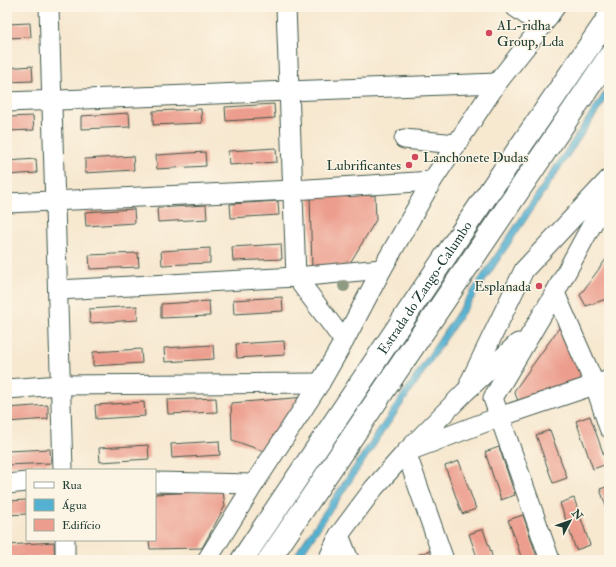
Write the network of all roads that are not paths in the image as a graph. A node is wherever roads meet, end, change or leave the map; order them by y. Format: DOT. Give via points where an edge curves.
graph roads {
  1 [pos="49,7"];
  2 [pos="286,7"];
  3 [pos="515,7"];
  4 [pos="555,7"];
  5 [pos="609,16"];
  6 [pos="542,26"];
  7 [pos="609,56"];
  8 [pos="497,83"];
  9 [pos="289,90"];
  10 [pos="52,100"];
  11 [pos="7,102"];
  12 [pos="404,139"];
  13 [pos="456,144"];
  14 [pos="609,179"];
  15 [pos="432,181"];
  16 [pos="293,190"];
  17 [pos="609,193"];
  18 [pos="55,200"];
  19 [pos="7,202"];
  20 [pos="382,269"];
  21 [pos="296,277"];
  22 [pos="58,290"];
  23 [pos="555,293"];
  24 [pos="532,330"];
  25 [pos="344,341"];
  26 [pos="320,383"];
  27 [pos="602,383"];
  28 [pos="60,386"];
  29 [pos="7,388"];
  30 [pos="465,392"];
  31 [pos="499,417"];
  32 [pos="609,428"];
  33 [pos="406,452"];
  34 [pos="63,469"];
  35 [pos="26,482"];
  36 [pos="156,482"];
  37 [pos="7,484"];
  38 [pos="254,484"];
  39 [pos="339,535"];
  40 [pos="65,541"];
  41 [pos="65,560"];
  42 [pos="207,560"];
  43 [pos="242,560"];
  44 [pos="270,560"];
  45 [pos="328,560"];
  46 [pos="349,560"];
  47 [pos="444,560"];
  48 [pos="550,560"];
  1 -- 10 [label="street"];
  2 -- 9 [label="street"];
  3 -- 6 [label="street"];
  4 -- 6 [label="street"];
  5 -- 43 [label="main road, Estrada do Zango-Calumbo"];
  6 -- 8 [label="street"];
  7 -- 44 [label="main road, Estrada do Zango-Calumbo"];
  8 -- 9 [label="street"];
  8 -- 13 [label="street"];
  9 -- 10 [label="street"];
  9 -- 16 [label="street"];
  10 -- 11 [label="street"];
  10 -- 18 [label="street"];
  12 -- 13 [label="street"];
  13 -- 15 [label="street"];
  14 -- 30 [label="street" via="524,270"];
  15 -- 16 [label="street"];
  15 -- 20 [label="street"];
  16 -- 18 [label="street"];
  16 -- 21 [label="street"];
  17 -- 23 [label="street"];
  18 -- 19 [label="street"];
  18 -- 22 [label="street"];
  20 -- 21 [label="street"];
  20 -- 25 [label="street"];
  21 -- 22 [label="street"];
  21 -- 25 [label="street"];
  22 -- 28 [label="street"];
  23 -- 24 [label="street"];
  23 -- 27 [label="street"];
  24 -- 30 [label="street"];
  24 -- 31 [label="street" via="493,398"];
  25 -- 26 [label="street"];
  26 -- 28 [label="street"];
  26 -- 38 [label="street"];
  27 -- 31 [label="street"];
  27 -- 32 [label="street"];
  28 -- 29 [label="street"];
  28 -- 34 [label="street"];
  30 -- 33 [label="street"];
  31 -- 33 [label="street"];
  31 -- 48 [label="street"];
  33 -- 39 [label="street" via="374,488"];
  33 -- 47 [label="street"];
  35 -- 37 [label="street"];
  36 -- 38 [label="street"];
  38 -- 42 [label="street"];
  39 -- 45 [label="street"];
  39 -- 46 [label="street"];
  40 -- 41 [label="street"];
}
